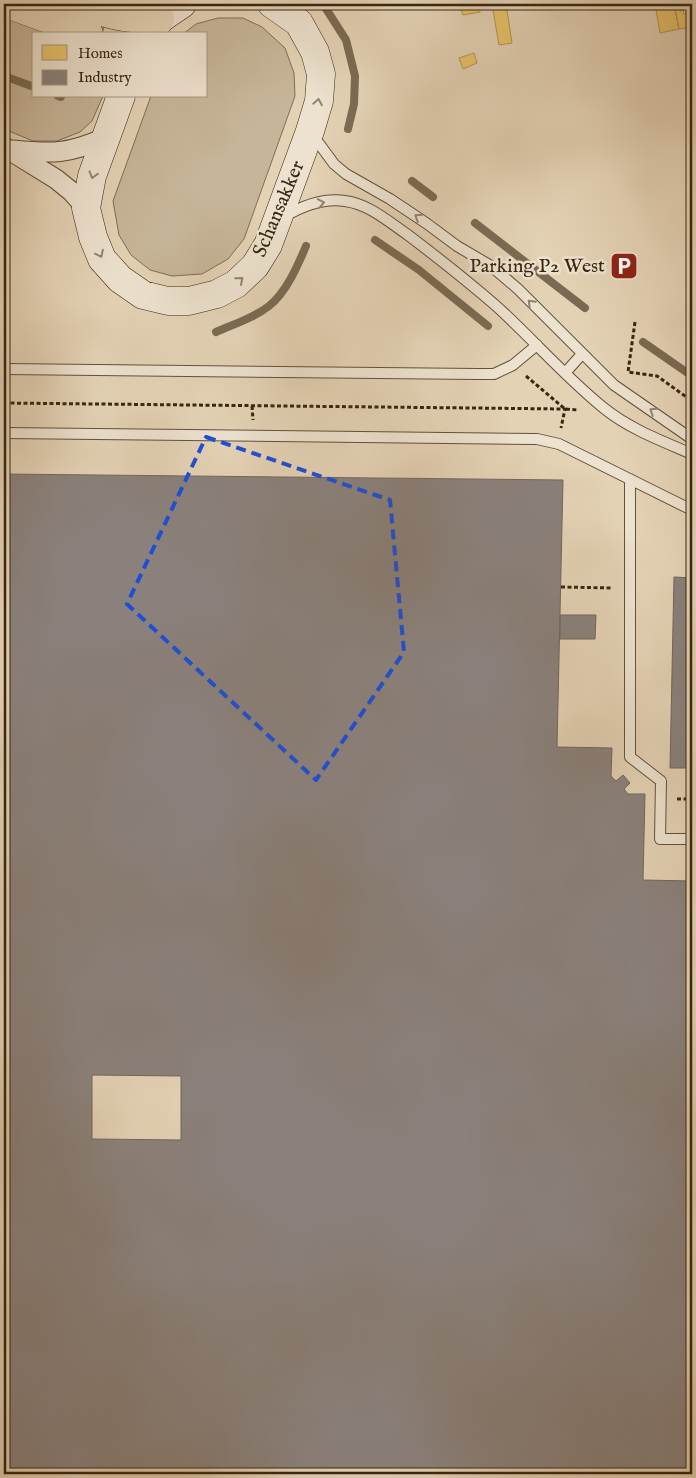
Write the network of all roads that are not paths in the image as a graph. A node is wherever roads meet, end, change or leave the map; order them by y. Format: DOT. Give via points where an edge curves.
graph roads {
  1 [pos="7,4"];
  2 [pos="78,4"];
  3 [pos="182,4"];
  4 [pos="272,4"];
  5 [pos="155,26"];
  6 [pos="84,32"];
  7 [pos="120,98"];
  8 [pos="310,131"];
  9 [pos="105,138"];
  10 [pos="7,149"];
  11 [pos="86,208"];
  12 [pos="277,222"];
  13 [pos="536,345"];
  14 [pos="582,354"];
  15 [pos="4,369"];
  16 [pos="565,373"];
  17 [pos="4,433"];
  18 [pos="692,439"];
  19 [pos="692,454"];
  20 [pos="630,479"];
  21 [pos="692,510"];
  22 [pos="692,839"];
  1 -- 6 [label="highway"];
  2 -- 5 [label="highway"];
  3 -- 5 [label="street"];
  8 -- 4 [label="street, Schansakker, one-way" via="319,101 321,74 315,52 299,23"];
  7 -- 9 [label="street, Schansakker"];
  8 -- 12 [label="street, Schansakker"];
  14 -- 8 [label="lane, one-way" via="491,266 346,174 334,164"];
  9 -- 10 [label="street" via="65,152"];
  9 -- 11 [label="street, Schansakker, one-way" via="92,176"];
  10 -- 11 [label="street" via="56,178"];
  11 -- 12 [label="street, Schansakker, one-way" via="102,259 120,279 143,295 168,301 189,301 217,294 236,284 268,245"];
  12 -- 13 [label="lane, one-way" via="300,207 324,201 345,201 362,206 444,262"];
  13 -- 15 [label="lane" via="513,365 494,374"];
  13 -- 16 [label="lane"];
  14 -- 16 [label="lane"];
  18 -- 14 [label="lane, one-way" via="614,385"];
  16 -- 19 [label="lane" via="606,410 643,433"];
  17 -- 20 [label="lane" via="537,439 559,444"];
  20 -- 21 [label="lane"];
  20 -- 22 [label="lane" via="630,757 662,781 660,839"];
}
